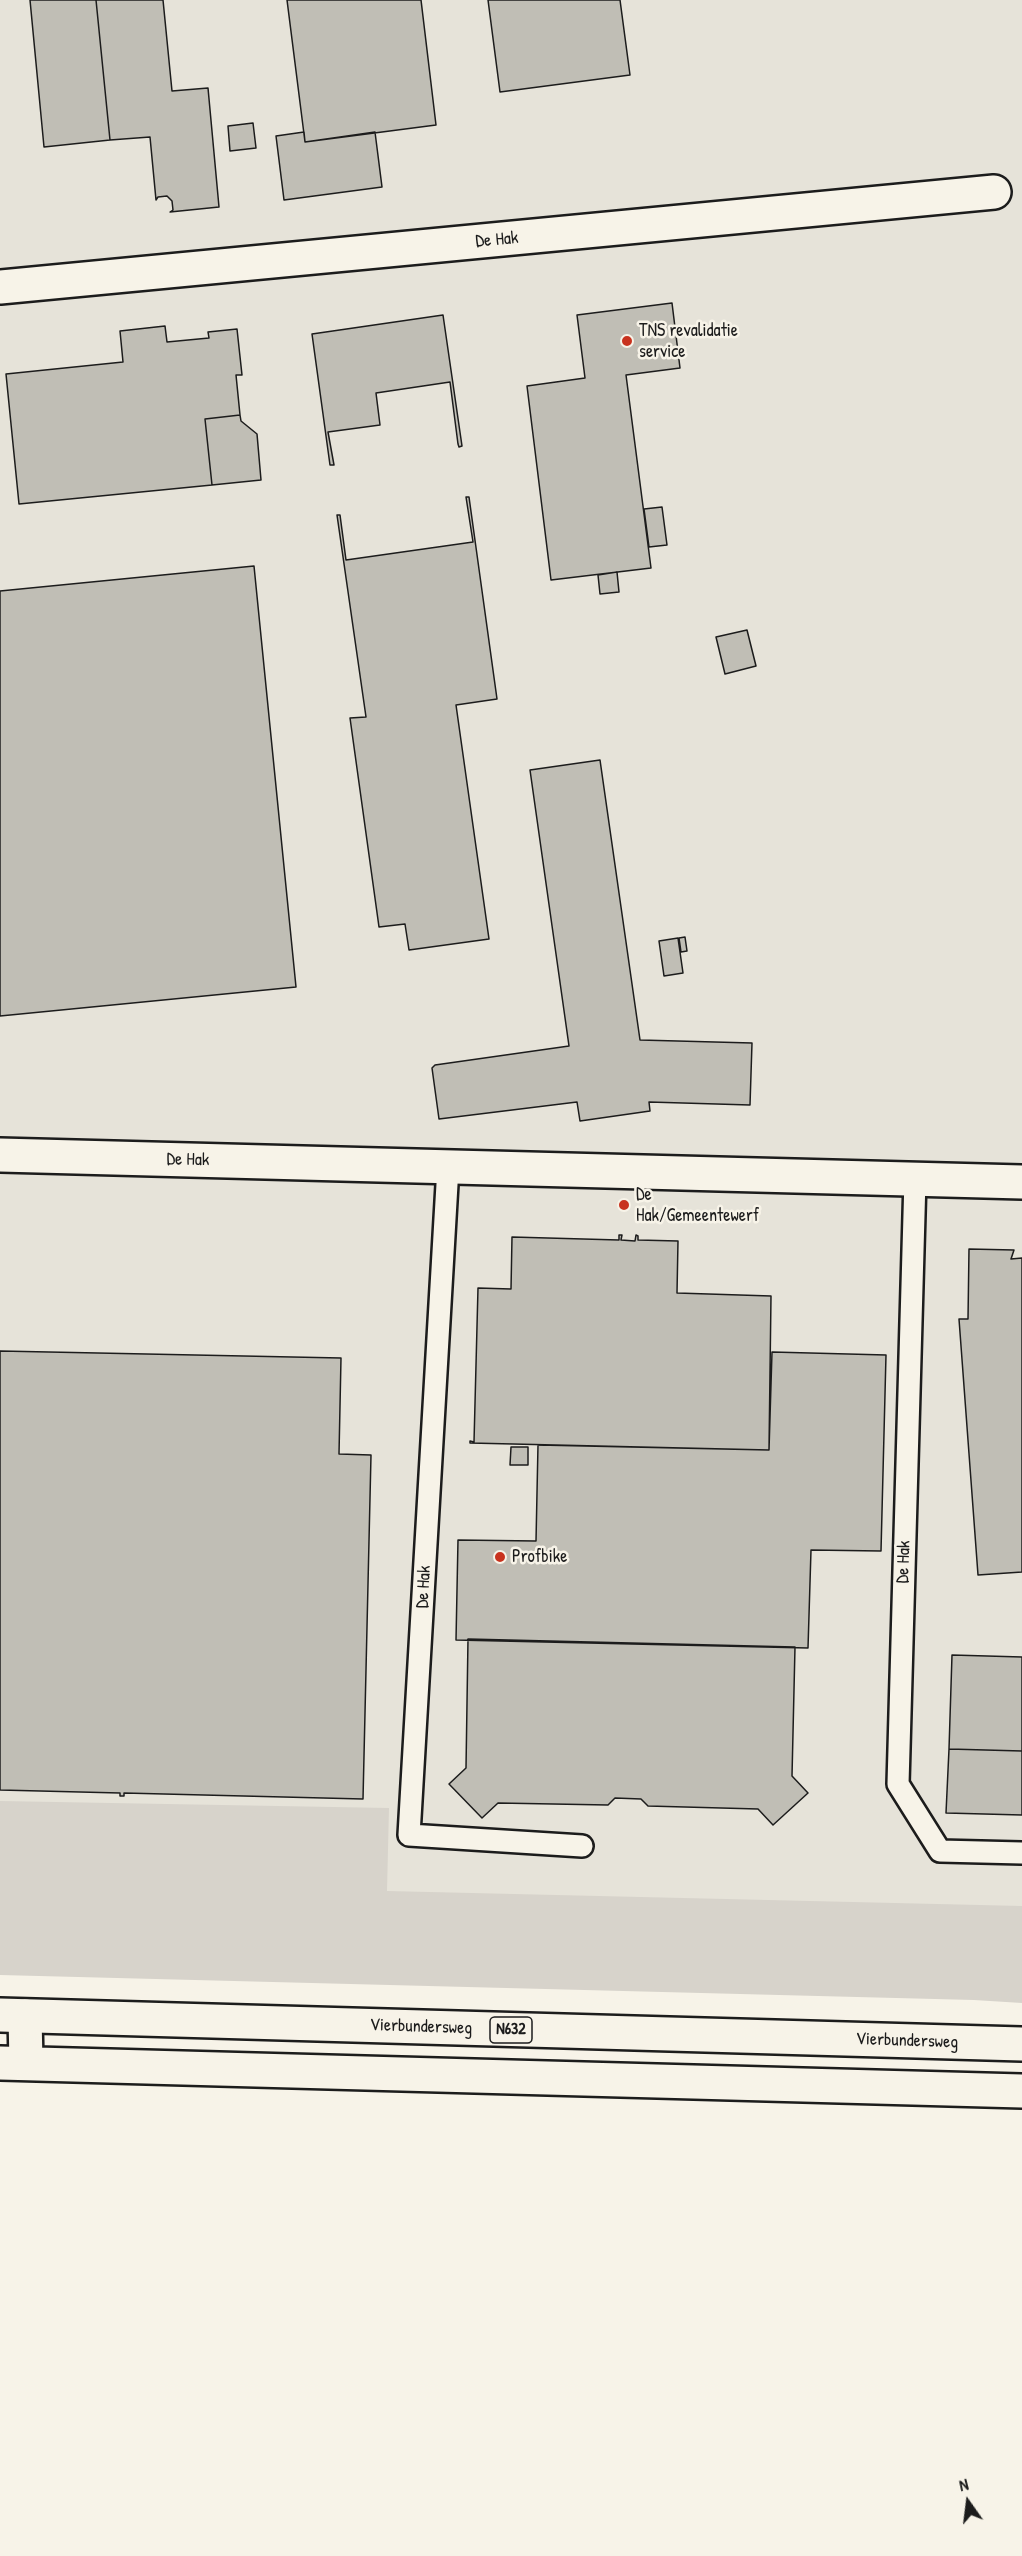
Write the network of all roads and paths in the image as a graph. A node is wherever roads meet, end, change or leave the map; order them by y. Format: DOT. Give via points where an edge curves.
graph roads {
  1 [pos="994,192"];
  2 [pos="0,287"];
  3 [pos="0,1155"];
  4 [pos="448,1167"];
  5 [pos="915,1179"];
  6 [pos="1022,1182"];
  7 [pos="582,1846"];
  8 [pos="1022,1853"];
  9 [pos="13,2016"];
  10 [pos="1022,2044"];
  11 [pos="13,2063"];
  12 [pos="1022,2091"];
  1 -- 2 [label="street, De Hak"];
  3 -- 4 [label="street, De Hak"];
  4 -- 5 [label="street, De Hak"];
  4 -- 7 [label="lane, De Hak" via="409,1835"];
  5 -- 6 [label="street, De Hak"];
  5 -- 8 [label="lane, De Hak" via="898,1784 940,1851"];
  9 -- 10 [label="street, Vierbundersweg / N632"];
  9 -- 11 [label="street"];
  11 -- 12 [label="street"];
}
